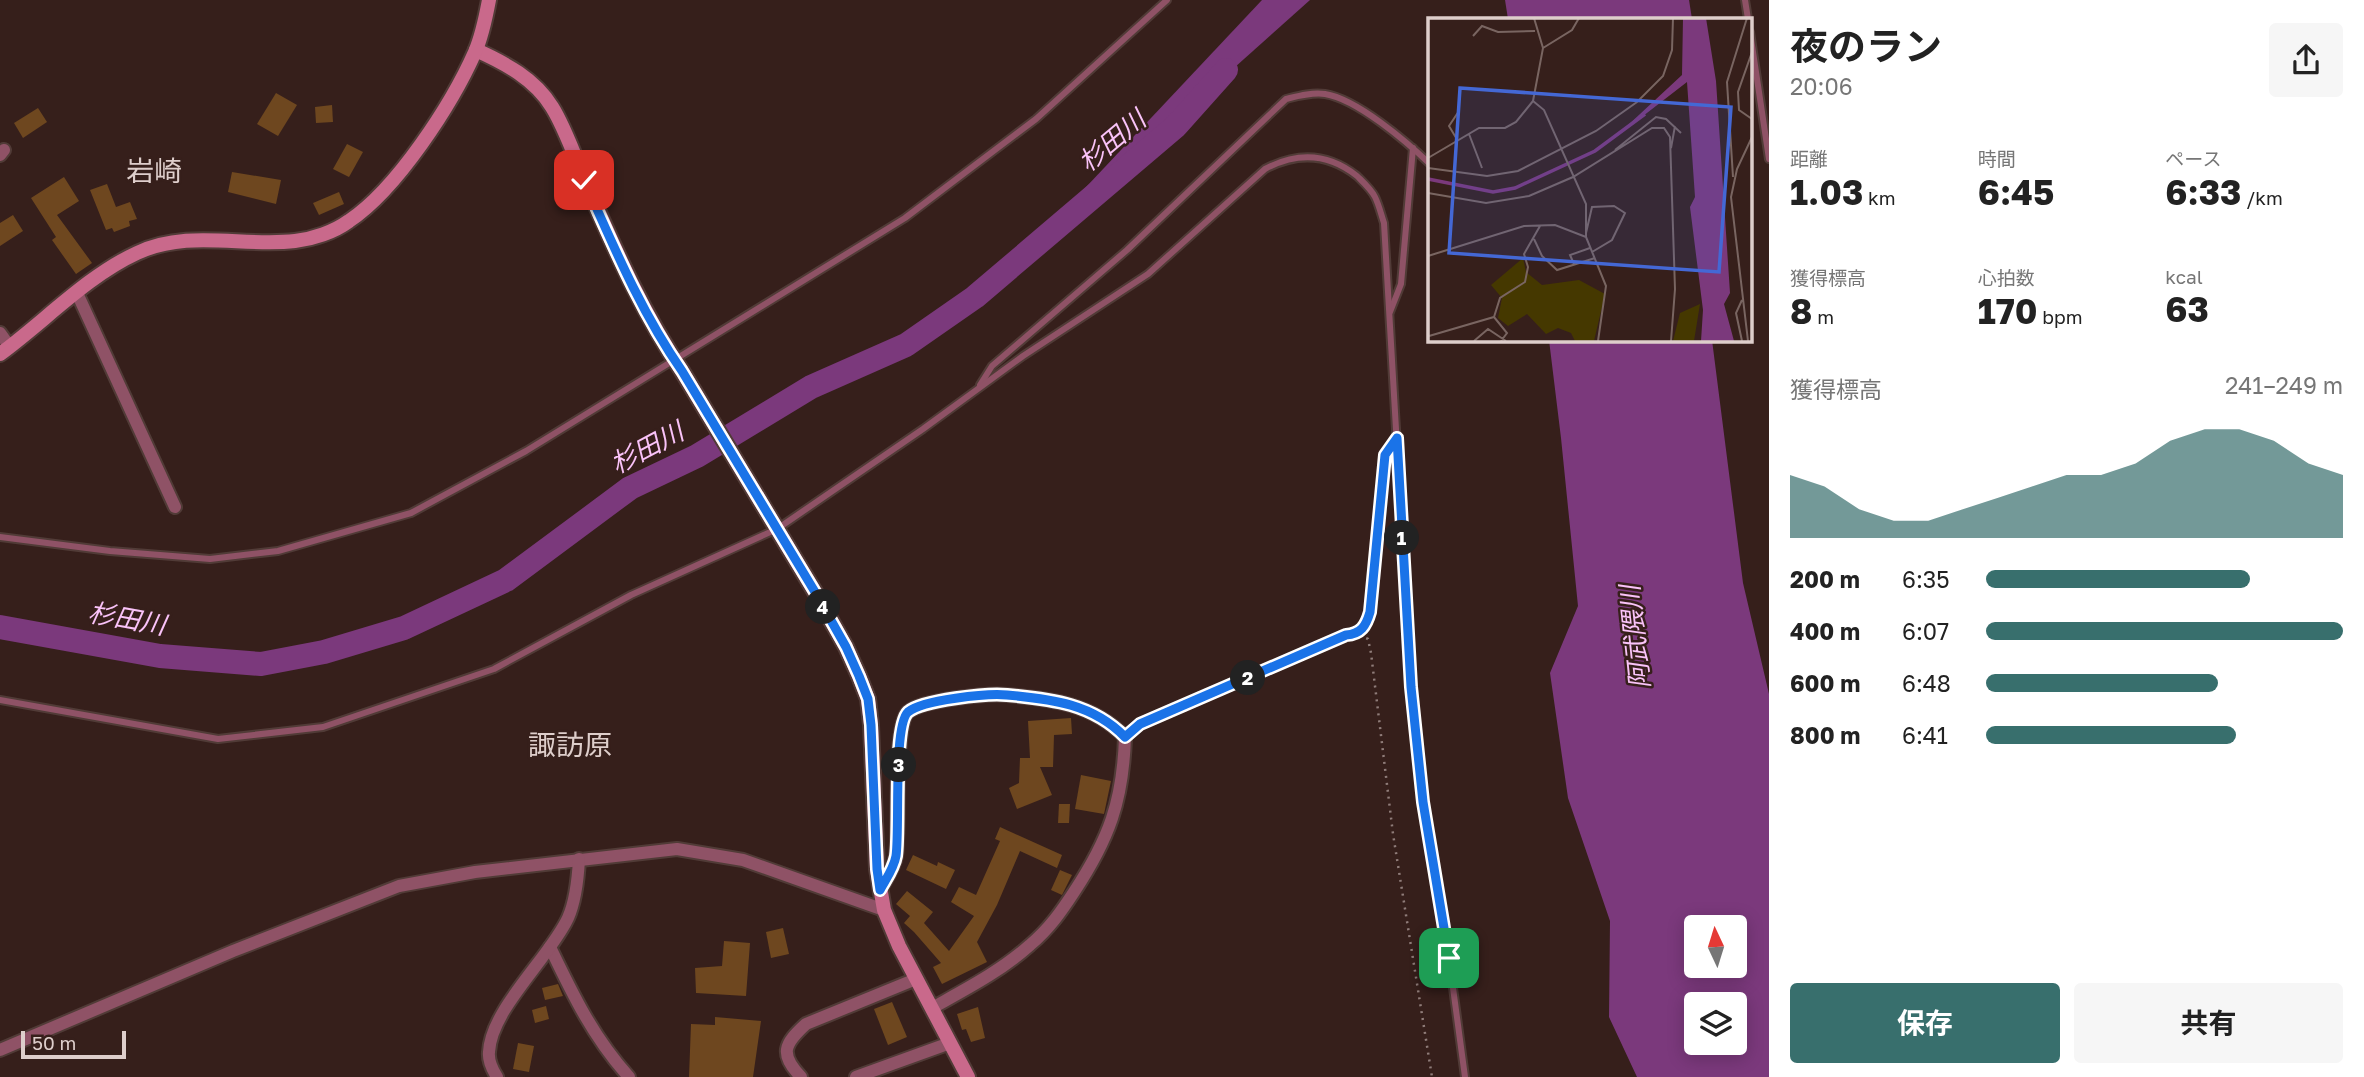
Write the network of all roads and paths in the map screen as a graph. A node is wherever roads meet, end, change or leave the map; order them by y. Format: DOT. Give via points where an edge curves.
graph roads {
  1 [pos="489,0"];
  2 [pos="1167,0"];
  3 [pos="1745,0"];
  4 [pos="1748,18"];
  5 [pos="1752,45"];
  6 [pos="476,50"];
  7 [pos="1413,148"];
  8 [pos="1769,159"];
  9 [pos="1428,162"];
  10 [pos="77,293"];
  11 [pos="1390,314"];
  12 [pos="0,332"];
  13 [pos="5,351"];
  14 [pos="678,366"];
  15 [pos="976,390"];
  16 [pos="1397,438"];
  17 [pos="175,507"];
  18 [pos="777,529"];
  19 [pos="0,537"];
  20 [pos="1357,634"];
  21 [pos="0,701"];
  22 [pos="1125,737"];
  23 [pos="579,859"];
  24 [pos="880,890"];
  25 [pos="884,910"];
  26 [pos="550,947"];
  27 [pos="916,979"];
  28 [pos="932,1009"];
  29 [pos="950,1043"];
  30 [pos="0,1051"];
  31 [pos="497,1077"];
  32 [pos="629,1077"];
  33 [pos="801,1077"];
  34 [pos="856,1077"];
  35 [pos="968,1077"];
  36 [pos="1432,1077"];
  37 [pos="1465,1077"];
  1 -- 6 [label="street"];
  2 -- 14 [label="lane" via="1036,120 905,218"];
  3 -- 4 [label="lane"];
  5 -- 8 [label="lane"];
  6 -- 10 [label="street" via="449,102 409,161 350,221 294,242 224,239 164,244 137,253"];
  6 -- 14 [label="street" via="533,83 552,106 613,246"];
  7 -- 9 [label="lane"];
  7 -- 11 [label="lane" via="1401,284"];
  7 -- 15 [label="lane" via="1354,106 1325,94 1286,99 1127,250 992,366"];
  10 -- 13 [label="street"];
  10 -- 17 [label="street"];
  11 -- 15 [label="lane" via="1384,223 1375,195 1346,168 1325,158 1303,156 1265,169 1148,274"];
  11 -- 16 [label="lane"];
  12 -- 13 [label="street"];
  14 -- 18 [label="street"];
  14 -- 19 [label="lane" via="411,513 278,551 210,559"];
  15 -- 18 [label="lane"];
  16 -- 20 [label="path" via="1385,455 1370,612"];
  16 -- 37 [label="lane" via="1423,802"];
  18 -- 21 [label="lane" via="631,595 494,669 323,727 218,739"];
  18 -- 24 [label="street" via="846,647 868,699"];
  20 -- 22 [label="path" via="1140,724"];
  20 -- 36 [label="path" via="1368,639 1371,653 1393,834"];
  22 -- 24 [label="street" via="1095,714 1054,699 994,694 935,702 908,712 900,738 896,859"];
  22 -- 28 [label="street" via="1118,803 1108,836 1055,922 992,974"];
  23 -- 25 [label="street" via="677,849 743,860"];
  23 -- 26 [label="street" via="569,916"];
  23 -- 30 [label="street" via="399,886"];
  24 -- 25 [label="street"];
  25 -- 27 [label="street"];
  26 -- 31 [label="street" via="500,1019 489,1049"];
  26 -- 32 [label="street" via="581,1011"];
  27 -- 28 [label="street"];
  27 -- 33 [label="street" via="806,1024 792,1037 786,1051 788,1062"];
  28 -- 29 [label="street"];
  29 -- 34 [label="street"];
  29 -- 35 [label="street"];
}
